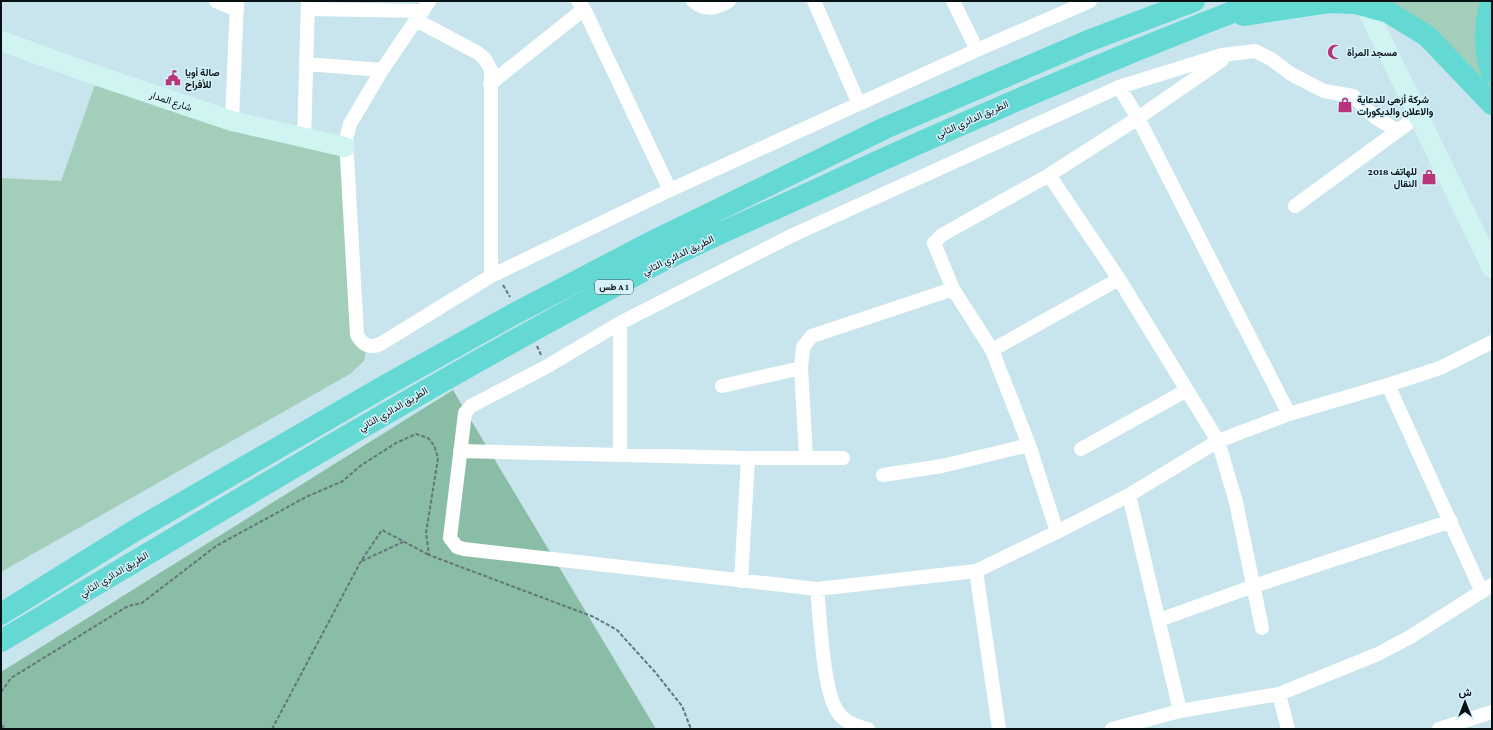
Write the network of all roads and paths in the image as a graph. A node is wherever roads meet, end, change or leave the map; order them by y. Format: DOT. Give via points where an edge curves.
graph roads {
  1 [pos="216,1"];
  2 [pos="693,1"];
  3 [pos="729,1"];
  4 [pos="814,1"];
  5 [pos="953,1"];
  6 [pos="1194,1"];
  7 [pos="1261,1"];
  8 [pos="1363,1"];
  9 [pos="1492,1"];
  10 [pos="1086,2"];
  11 [pos="308,5"];
  12 [pos="581,5"];
  13 [pos="237,6"];
  14 [pos="422,11"];
  15 [pos="1207,22"];
  16 [pos="1,41"];
  17 [pos="977,50"];
  18 [pos="1230,54"];
  19 [pos="306,64"];
  20 [pos="382,70"];
  21 [pos="1492,73"];
  22 [pos="490,84"];
  23 [pos="1119,87"];
  24 [pos="859,104"];
  25 [pos="1492,104"];
  26 [pos="1418,116"];
  27 [pos="1138,118"];
  28 [pos="232,121"];
  29 [pos="1398,131"];
  30 [pos="304,139"];
  31 [pos="345,147"];
  32 [pos="1049,175"];
  33 [pos="670,190"];
  34 [pos="1294,206"];
  35 [pos="1492,268"];
  36 [pos="491,276"];
  37 [pos="1119,279"];
  38 [pos="954,289"];
  39 [pos="620,324"];
  40 [pos="1492,342"];
  41 [pos="992,350"];
  42 [pos="801,368"];
  43 [pos="1388,385"];
  44 [pos="722,386"];
  45 [pos="1186,390"];
  46 [pos="1290,414"];
  47 [pos="1218,441"];
  48 [pos="1029,445"];
  49 [pos="1081,449"];
  50 [pos="460,451"];
  51 [pos="620,455"];
  52 [pos="748,458"];
  53 [pos="806,458"];
  54 [pos="843,458"];
  55 [pos="883,475"];
  56 [pos="1129,495"];
  57 [pos="1451,521"];
  58 [pos="1057,532"];
  59 [pos="403,542"];
  60 [pos="429,555"];
  61 [pos="361,561"];
  62 [pos="976,571"];
  63 [pos="740,581"];
  64 [pos="1254,586"];
  65 [pos="1487,588"];
  66 [pos="817,589"];
  67 [pos="1,614"];
  68 [pos="1159,620"];
  69 [pos="1262,628"];
  70 [pos="1,642"];
  71 [pos="1,692"];
  72 [pos="1279,694"];
  73 [pos="1180,711"];
  74 [pos="1492,712"];
  75 [pos="1480,723"];
  76 [pos="1,726"];
  77 [pos="1127,728"];
  78 [pos="6,729"];
  79 [pos="272,729"];
  80 [pos="691,729"];
  81 [pos="868,729"];
  82 [pos="999,729"];
  83 [pos="1112,729"];
  84 [pos="1288,729"];
  85 [pos="1439,729"];
  1 -- 13 [label="street"];
  2 -- 3 [label="street" via="710,9"];
  4 -- 24 [label="street"];
  5 -- 17 [label="street"];
  6 -- 67 [label="highway, طس A 1" via="1088,41 885,128 646,245 512,315 376,391 134,531"];
  7 -- 15 [label="highway, الطريق الدائري الثاني / طس A 1"];
  8 -- 26 [label="street"];
  9 -- 21 [label="highway" via="1486,25 1486,48"];
  10 -- 17 [label="street"];
  11 -- 14 [label="street"];
  11 -- 19 [label="street"];
  12 -- 22 [label="street"];
  12 -- 33 [label="street"];
  13 -- 28 [label="street"];
  14 -- 20 [label="street"];
  14 -- 22 [label="street" via="485,59 493,75"];
  15 -- 25 [label="highway" via="1328,2 1355,3 1376,8 1388,12 1427,36"];
  15 -- 70 [label="highway, الطريق الدائري الثاني / طس A 1" via="875,162 657,263 392,409"];
  16 -- 28 [label="street, شارع المدار"];
  17 -- 24 [label="street"];
  18 -- 23 [label="street"];
  18 -- 27 [label="street"];
  18 -- 29 [label="street" via="1255,51 1324,91 1353,96 1376,118"];
  19 -- 20 [label="street"];
  19 -- 30 [label="street"];
  20 -- 31 [label="street" via="350,124"];
  22 -- 36 [label="street"];
  23 -- 27 [label="street"];
  23 -- 39 [label="street" via="793,235"];
  24 -- 33 [label="street"];
  26 -- 29 [label="street"];
  26 -- 35 [label="street"];
  27 -- 32 [label="street"];
  27 -- 46 [label="street"];
  28 -- 30 [label="street, شارع المدار"];
  29 -- 34 [label="street"];
  30 -- 31 [label="street, شارع المدار"];
  31 -- 36 [label="street" via="357,335 362,343 372,346 382,343"];
  32 -- 37 [label="street"];
  32 -- 38 [label="street" via="937,240 934,244"];
  33 -- 36 [label="street"];
  37 -- 41 [label="street"];
  37 -- 45 [label="street"];
  38 -- 41 [label="street"];
  38 -- 42 [label="street" via="812,336 802,347"];
  39 -- 50 [label="street" via="467,410"];
  39 -- 51 [label="street"];
  40 -- 43 [label="street" via="1440,368"];
  41 -- 48 [label="street"];
  42 -- 44 [label="street"];
  42 -- 53 [label="street"];
  43 -- 46 [label="street"];
  43 -- 57 [label="street"];
  45 -- 47 [label="street"];
  45 -- 49 [label="street"];
  46 -- 47 [label="street"];
  47 -- 56 [label="street"];
  47 -- 64 [label="street" via="1236,502"];
  48 -- 55 [label="street" via="942,466"];
  48 -- 58 [label="street"];
  50 -- 51 [label="street"];
  50 -- 63 [label="street" via="450,538 457,547"];
  51 -- 52 [label="street"];
  52 -- 53 [label="street"];
  52 -- 63 [label="street"];
  53 -- 54 [label="street"];
  56 -- 58 [label="street"];
  56 -- 68 [label="street"];
  57 -- 64 [label="street"];
  57 -- 65 [label="street"];
  58 -- 62 [label="street"];
  59 -- 60 [label="path"];
  59 -- 61 [label="path"];
  59 -- 61 [label="path" via="382,530"];
  60 -- 71 [label="path" via="426,533 438,458 434,445 428,438 416,434 396,443 343,480 216,546 142,603 128,606 11,678"];
  60 -- 80 [label="path" via="594,617 617,630 682,706"];
  61 -- 79 [label="path"];
  62 -- 66 [label="street"];
  62 -- 82 [label="street"];
  63 -- 66 [label="street"];
  64 -- 68 [label="street"];
  64 -- 69 [label="street"];
  65 -- 72 [label="street" via="1410,637 1378,654"];
  66 -- 81 [label="street" via="832,702 837,711 851,724"];
  68 -- 73 [label="street"];
  72 -- 73 [label="street"];
  72 -- 84 [label="street"];
  73 -- 77 [label="street"];
  74 -- 75 [label="street"];
  75 -- 85 [label="street"];
  76 -- 78 [label="path"];
  77 -- 83 [label="street"];
}
